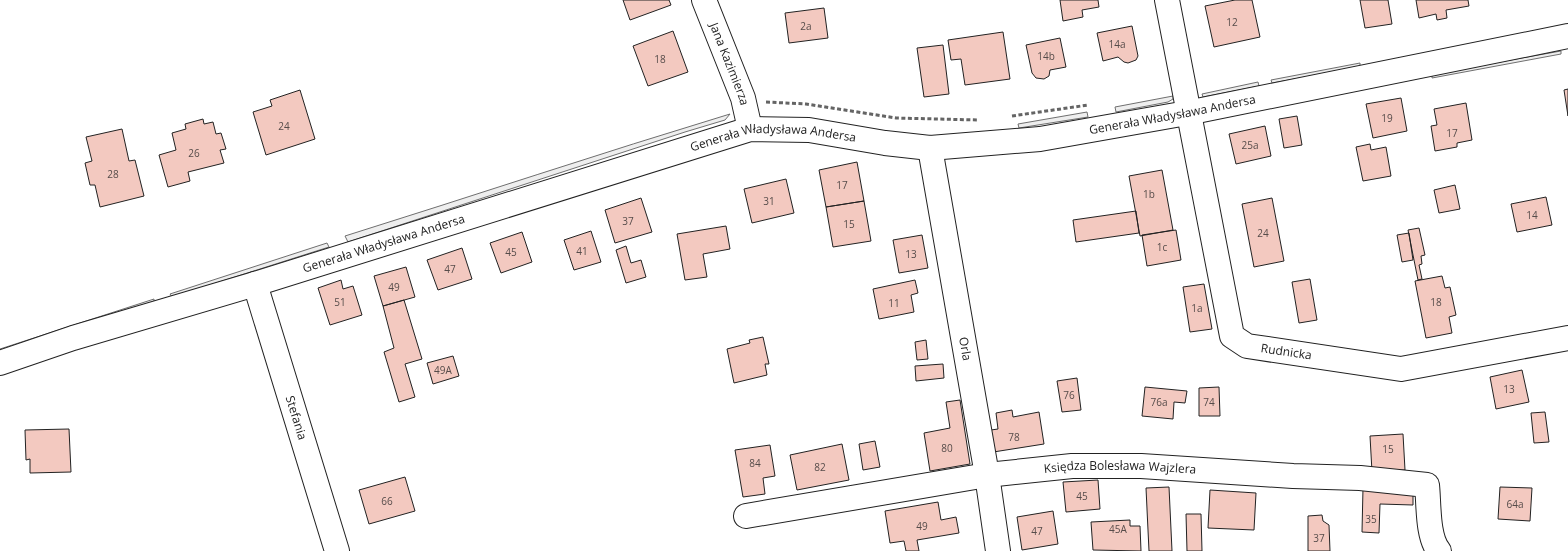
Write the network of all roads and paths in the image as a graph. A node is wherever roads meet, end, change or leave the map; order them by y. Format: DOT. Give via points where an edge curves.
graph roads {
  1 [pos="704,0"];
  2 [pos="1167,0"];
  3 [pos="1568,36"];
  4 [pos="760,102"];
  5 [pos="1188,113"];
  6 [pos="981,120"];
  7 [pos="750,129"];
  8 [pos="930,148"];
  9 [pos="255,284"];
  10 [pos="1568,338"];
  11 [pos="0,363"];
  12 [pos="987,475"];
  13 [pos="746,516"];
  14 [pos="338,551"];
  15 [pos="998,551"];
  16 [pos="1439,551"];
  1 -- 7 [label="street, Jana Kazimierza" via="743,98"];
  2 -- 5 [label="street, Rudnicka"];
  3 -- 5 [label="street, Generała Władysława Andersa"];
  4 -- 6 [label="path" via="806,104 896,118"];
  5 -- 8 [label="street, Generała Władysława Andersa" via="1040,139"];
  5 -- 10 [label="street, Rudnicka" via="1229,326 1232,336 1248,346 1401,370"];
  7 -- 8 [label="street, Generała Władysława Andersa" via="809,130"];
  7 -- 9 [label="street, Generała Władysława Andersa"];
  8 -- 12 [label="street, Orla"];
  9 -- 11 [label="street, Generała Władysława Andersa"];
  9 -- 14 [label="street, Stefania"];
  12 -- 13 [label="street, Księdza Bolesława Wajzlera"];
  12 -- 15 [label="street, Orla"];
  12 -- 16 [label="street, Księdza Bolesława Wajzlera" via="1116,465 1360,478 1428,485 1431,537"];
}
